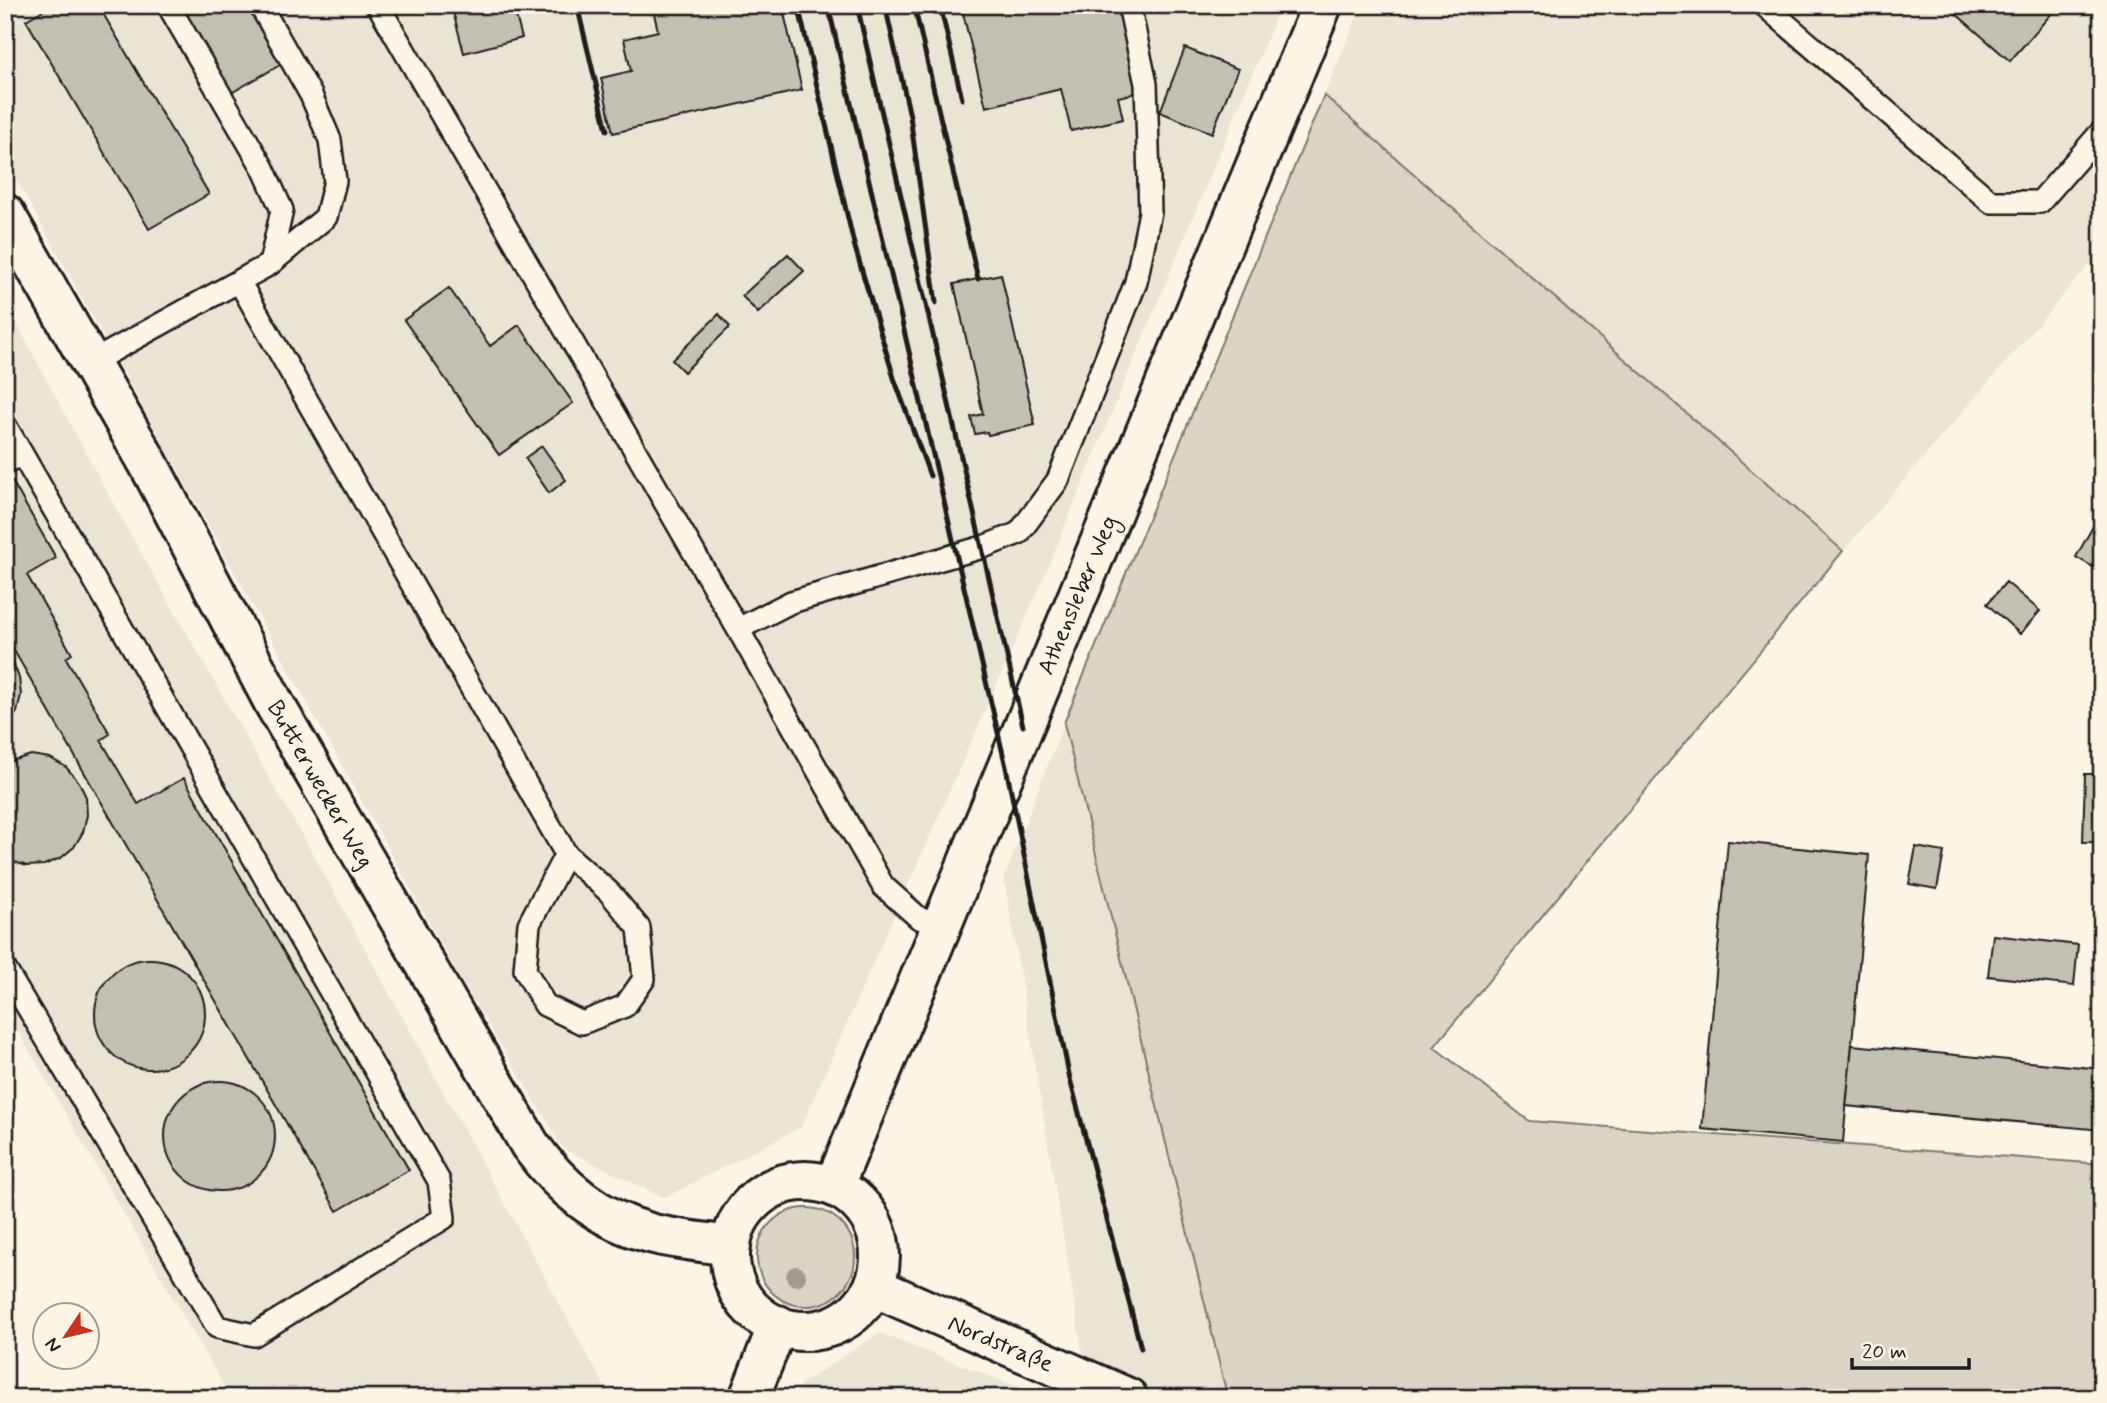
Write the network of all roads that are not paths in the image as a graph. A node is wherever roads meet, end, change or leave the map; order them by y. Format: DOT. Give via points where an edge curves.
graph roads {
  1 [pos="168,5"];
  2 [pos="260,5"];
  3 [pos="378,5"];
  4 [pos="1129,5"];
  5 [pos="1322,5"];
  6 [pos="1764,5"];
  7 [pos="2102,131"];
  8 [pos="5,214"];
  9 [pos="270,264"];
  10 [pos="240,283"];
  11 [pos="90,363"];
  12 [pos="5,425"];
  13 [pos="14,459"];
  14 [pos="738,629"];
  15 [pos="566,854"];
  16 [pos="941,926"];
  17 [pos="5,969"];
  18 [pos="834,1186"];
  19 [pos="731,1247"];
  20 [pos="874,1287"];
  21 [pos="778,1325"];
  22 [pos="749,1398"];
  23 [pos="1128,1398"];
  1 -- 9 [label="lane" via="263,168 282,210"];
  2 -- 9 [label="lane" via="312,95 330,140 335,181 326,217"];
  3 -- 14 [label="lane"];
  4 -- 14 [label="lane" via="1146,84 1150,212 1136,282 1059,480 1019,533 791,602"];
  5 -- 16 [label="main road, Athensleber Weg"];
  6 -- 7 [label="lane" via="1991,202 2040,202"];
  8 -- 11 [label="main road, Butterwecker Weg"];
  9 -- 10 [label="lane"];
  10 -- 11 [label="lane"];
  10 -- 15 [label="lane"];
  11 -- 19 [label="main road, Butterwecker Weg" via="275,705 530,1145 562,1184 601,1214 652,1234"];
  12 -- 13 [label="lane"];
  13 -- 17 [label="lane" via="439,1181 444,1219 254,1335 217,1327"];
  14 -- 16 [label="lane" via="883,886 919,918"];
  15 -- 15 [label="lane" via="529,924 525,970 545,1005 582,1023 625,1006 644,979 639,928 609,892"];
  16 -- 18 [label="main road, Athensleber Weg"];
  18 -- 19 [label="main road" via="797,1181 766,1192 742,1215"];
  18 -- 20 [label="main road" via="860,1205 878,1237"];
  19 -- 21 [label="main road" via="734,1280 742,1295 752,1308"];
  20 -- 21 [label="main road" via="863,1304 840,1322 810,1331"];
  20 -- 23 [label="main road, Nordstraße"];
  21 -- 22 [label="main road"];
}
